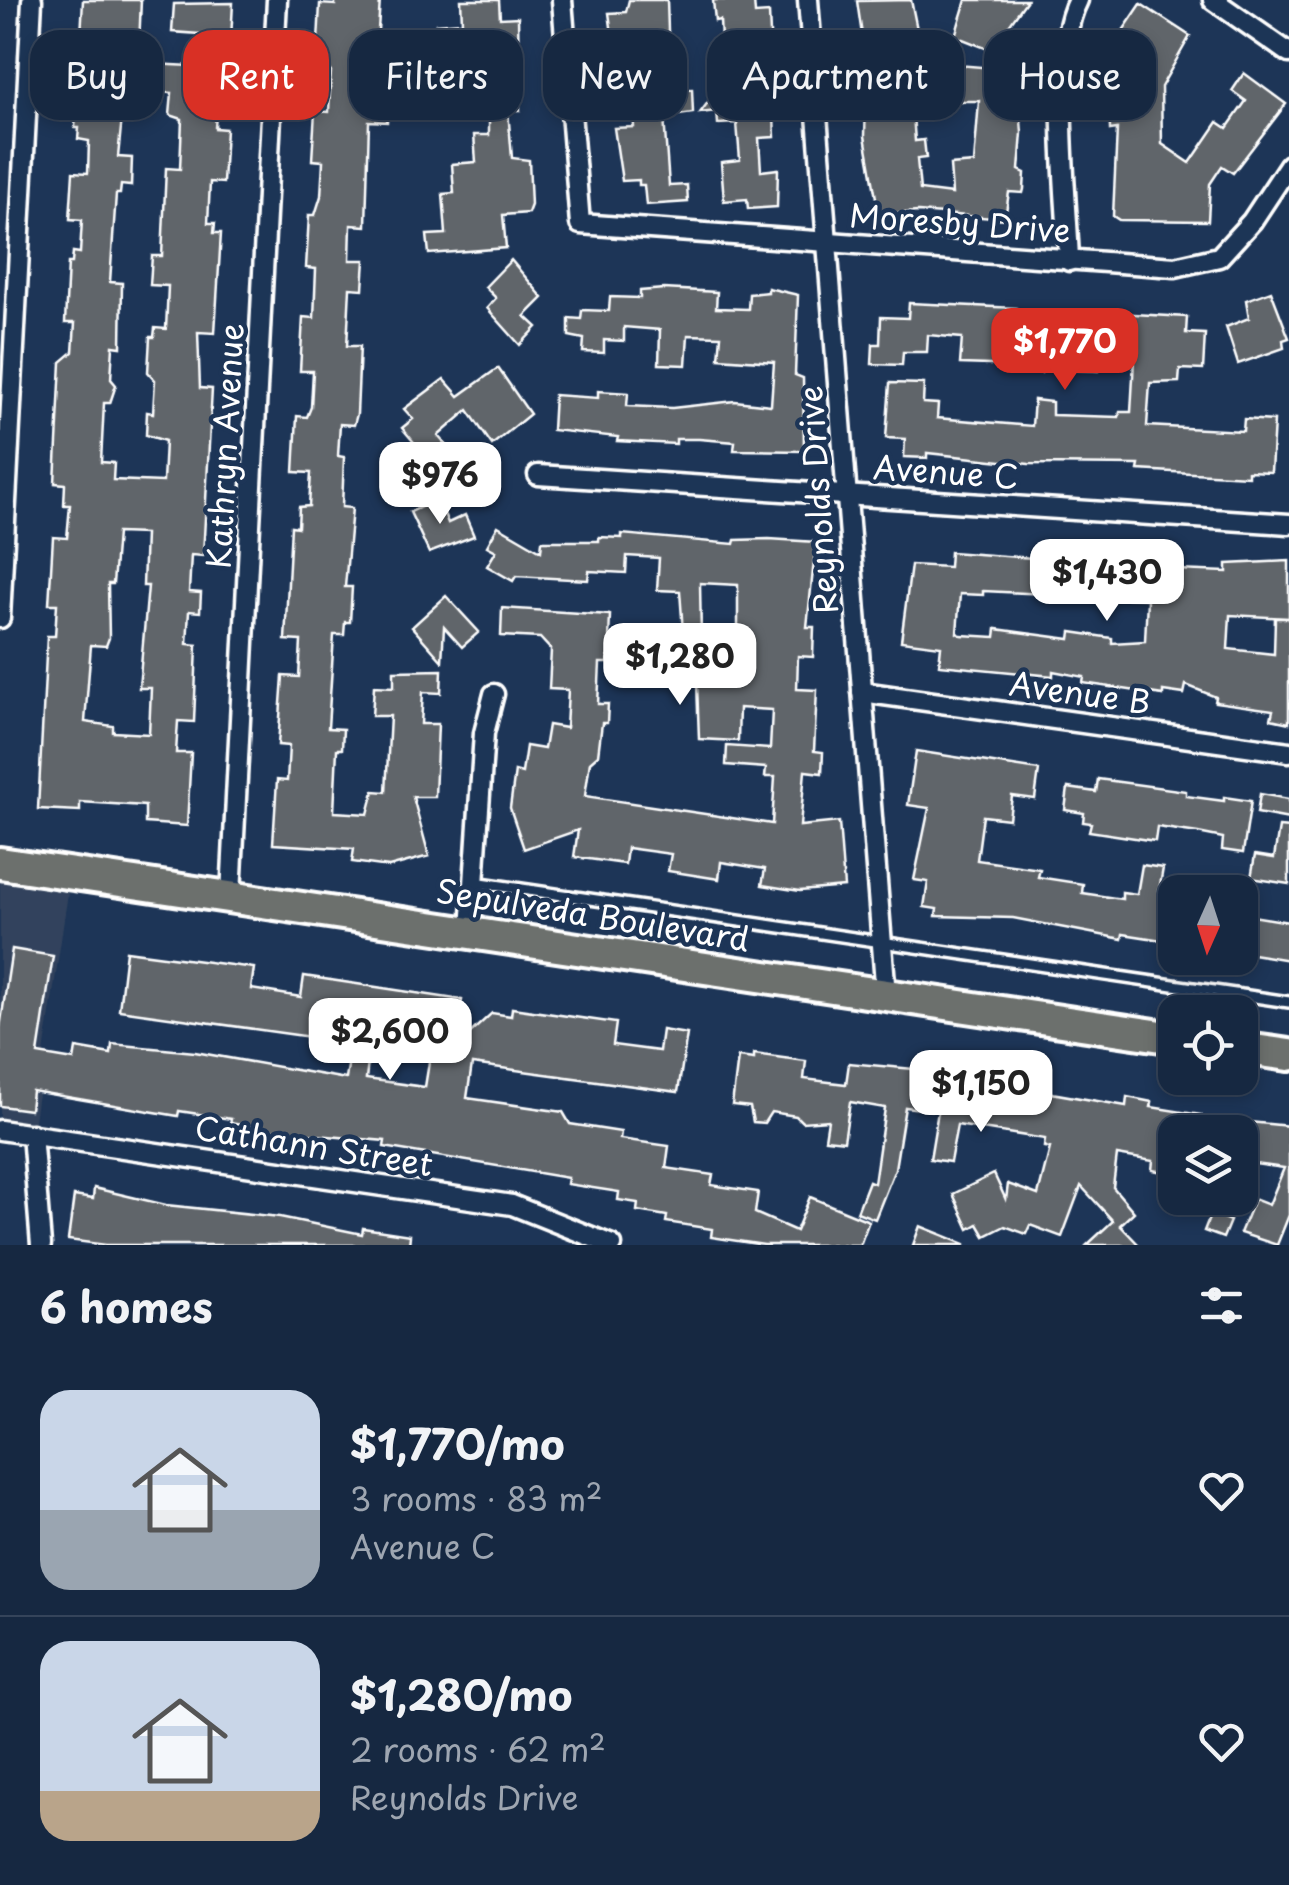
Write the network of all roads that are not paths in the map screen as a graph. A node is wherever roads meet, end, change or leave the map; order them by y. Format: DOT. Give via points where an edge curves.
graph roads {
  1 [pos="32,0"];
  2 [pos="278,0"];
  3 [pos="562,0"];
  4 [pos="808,0"];
  5 [pos="1078,0"];
  6 [pos="1213,0"];
  7 [pos="1289,53"];
  8 [pos="1289,165"];
  9 [pos="827,242"];
  10 [pos="1070,261"];
  11 [pos="538,475"];
  12 [pos="847,494"];
  13 [pos="1289,524"];
  14 [pos="0,618"];
  15 [pos="862,692"];
  16 [pos="494,694"];
  17 [pos="1289,752"];
  18 [pos="0,863"];
  19 [pos="474,882"];
  20 [pos="231,894"];
  21 [pos="471,930"];
  22 [pos="882,944"];
  23 [pos="886,996"];
  24 [pos="1289,1002"];
  25 [pos="1158,1036"];
  26 [pos="1258,1051"];
  27 [pos="1289,1055"];
  28 [pos="0,1130"];
  29 [pos="32,1134"];
  30 [pos="41,1245"];
  31 [pos="612,1245"];
  1 -- 14 [label="street"];
  2 -- 20 [label="street, Kathryn Avenue"];
  3 -- 9 [label="street, Moresby Drive" via="580,224"];
  4 -- 9 [label="street, Reynolds Drive"];
  5 -- 10 [label="street" via="1066,23 1063,78"];
  6 -- 7 [label="street"];
  8 -- 10 [label="street, Moresby Drive" via="1252,222 1219,256 1175,267"];
  9 -- 10 [label="street, Moresby Drive"];
  9 -- 12 [label="street, Reynolds Drive"];
  11 -- 12 [label="street, Avenue C"];
  12 -- 13 [label="street, Avenue C"];
  12 -- 15 [label="street, Reynolds Drive"];
  15 -- 17 [label="street, Avenue B"];
  15 -- 22 [label="street, Reynolds Drive"];
  16 -- 19 [label="street" via="484,732"];
  18 -- 20 [label="main road, Sepulveda Boulevard"];
  19 -- 21 [label="street"];
  19 -- 22 [label="lane"];
  20 -- 21 [label="main road, Sepulveda Boulevard"];
  21 -- 23 [label="main road, Sepulveda Boulevard"];
  22 -- 23 [label="street, Reynolds Drive"];
  22 -- 24 [label="lane"];
  23 -- 25 [label="main road, Sepulveda Boulevard"];
  26 -- 27 [label="main road"];
  28 -- 29 [label="street, Cathann Street"];
  29 -- 30 [label="street"];
  29 -- 31 [label="street, Cathann Street" via="512,1205"];
}
